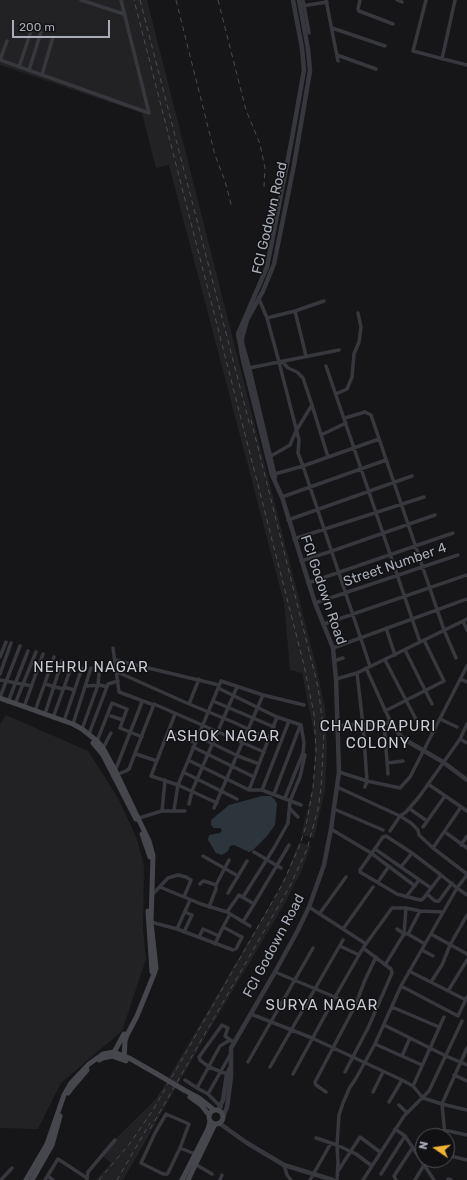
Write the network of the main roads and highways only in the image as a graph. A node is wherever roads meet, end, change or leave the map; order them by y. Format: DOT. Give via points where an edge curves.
graph roads {
  1 [pos="0,698"];
  2 [pos="0,702"];
  3 [pos="115,774"];
  4 [pos="113,1054"];
  5 [pos="125,1058"];
  6 [pos="184,1091"];
  7 [pos="218,1109"];
  8 [pos="209,1115"];
  9 [pos="215,1123"];
  10 [pos="197,1154"];
  11 [pos="26,1180"];
  12 [pos="32,1180"];
  13 [pos="182,1180"];
  14 [pos="188,1180"];
  1 -- 3 [label="main road" via="82,729 103,748"];
  2 -- 3 [label="main road" via="79,730 97,747"];
  3 -- 4 [label="main road" via="150,856 148,921 152,969 134,1015"];
  3 -- 5 [label="main road" via="139,818 153,856 151,922 156,962 154,974 127,1035"];
  4 -- 5 [label="main road"];
  4 -- 11 [label="main road" via="103,1054 96,1058 71,1082 60,1103 47,1144"];
  4 -- 12 [label="main road" via="91,1066 70,1090 52,1145"];
  5 -- 6 [label="main road, bridge"];
  6 -- 7 [label="main road"];
  6 -- 8 [label="main road"];
  7 -- 8 [label="main road"];
  7 -- 9 [label="main road" via="223,1117"];
  8 -- 9 [label="main road"];
  9 -- 10 [label="main road"];
  10 -- 13 [label="main road"];
  10 -- 14 [label="main road"];
}
